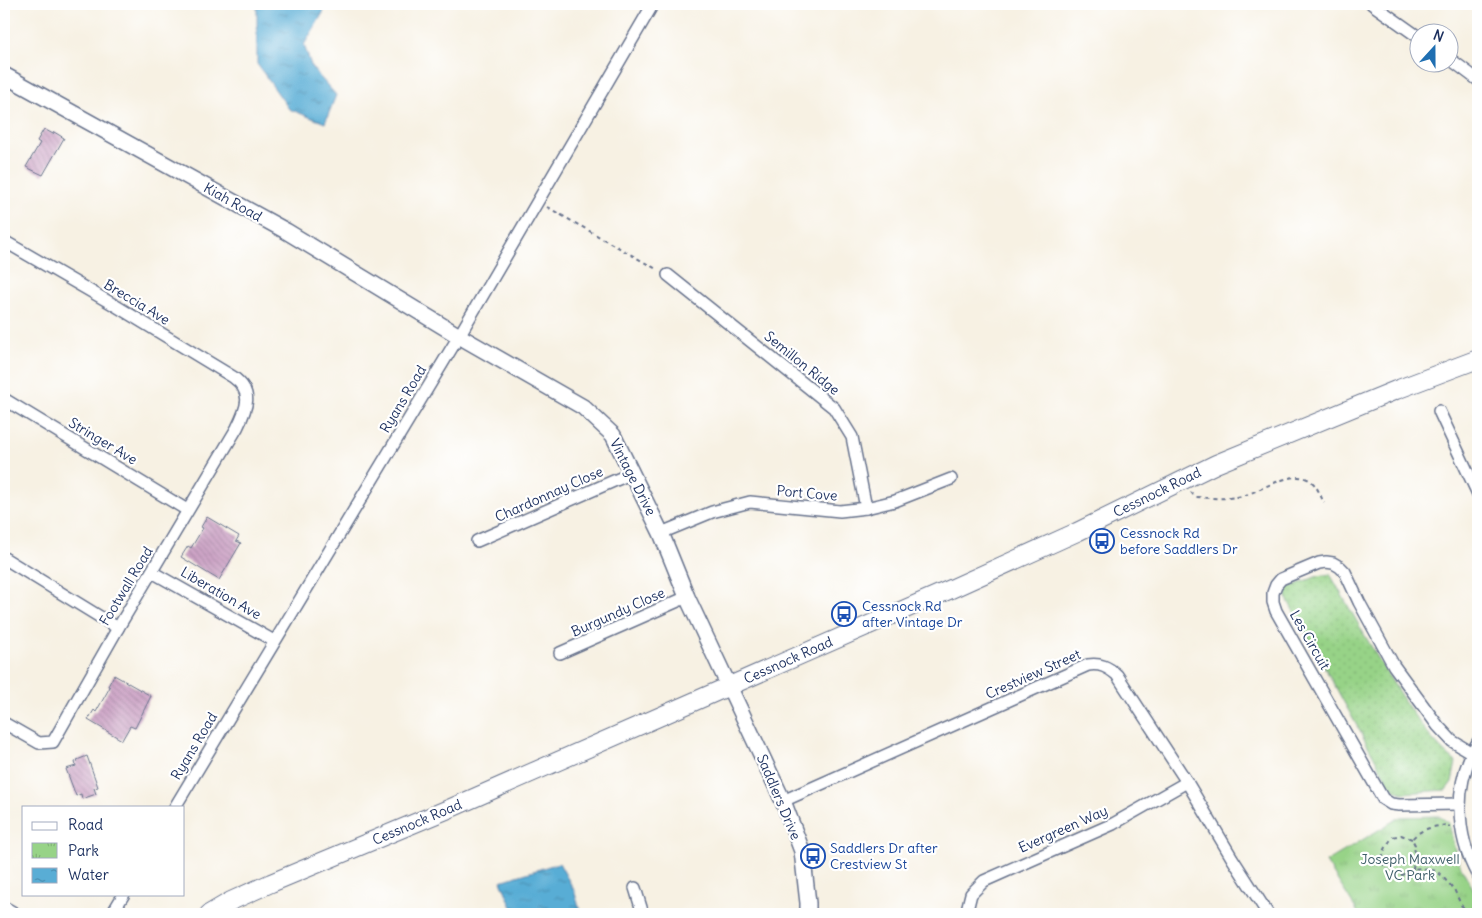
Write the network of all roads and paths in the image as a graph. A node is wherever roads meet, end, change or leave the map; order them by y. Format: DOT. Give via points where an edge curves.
graph roads {
  1 [pos="653,4"];
  2 [pos="1372,4"];
  3 [pos="1410,31"];
  4 [pos="1460,66"];
  5 [pos="4,75"];
  6 [pos="1478,80"];
  7 [pos="536,201"];
  8 [pos="4,241"];
  9 [pos="668,275"];
  10 [pos="459,336"];
  11 [pos="1478,359"];
  12 [pos="1478,379"];
  13 [pos="1475,381"];
  14 [pos="247,396"];
  15 [pos="4,399"];
  16 [pos="1439,410"];
  17 [pos="632,473"];
  18 [pos="951,479"];
  19 [pos="1189,490"];
  20 [pos="1478,494"];
  21 [pos="1324,503"];
  22 [pos="866,508"];
  23 [pos="187,510"];
  24 [pos="661,534"];
  25 [pos="477,541"];
  26 [pos="4,558"];
  27 [pos="152,572"];
  28 [pos="687,598"];
  29 [pos="118,628"];
  30 [pos="274,641"];
  31 [pos="560,653"];
  32 [pos="728,686"];
  33 [pos="4,723"];
  34 [pos="1478,742"];
  35 [pos="1472,753"];
  36 [pos="1187,782"];
  37 [pos="783,801"];
  38 [pos="1459,804"];
  39 [pos="176,806"];
  40 [pos="1451,834"];
  41 [pos="1412,839"];
  42 [pos="1413,869"];
  43 [pos="1478,876"];
  44 [pos="635,888"];
  45 [pos="123,896"];
  46 [pos="4,906"];
  47 [pos="16,914"];
  48 [pos="112,914"];
  49 [pos="209,914"];
  50 [pos="643,914"];
  51 [pos="808,914"];
  52 [pos="966,914"];
  53 [pos="1268,914"];
  54 [pos="1477,914"];
  1 -- 7 [label="street, Ryans Road"];
  2 -- 3 [label="street"];
  4 -- 6 [label="street"];
  5 -- 10 [label="street, Kiah Road" via="286,231"];
  7 -- 9 [label="path"];
  7 -- 10 [label="street, Ryans Road"];
  8 -- 14 [label="street, Breccia Ave" via="233,377 242,384"];
  9 -- 22 [label="street, Semillon Ridge" via="834,408 852,437"];
  10 -- 17 [label="street, Vintage Drive" via="583,407 613,435"];
  10 -- 30 [label="street, Ryans Road"];
  11 -- 32 [label="main road, Cessnock Road" via="1216,464 1069,536"];
  12 -- 13 [label="path"];
  14 -- 23 [label="street, Footwall Road" via="246,411"];
  15 -- 23 [label="street, Stringer Ave"];
  16 -- 20 [label="street"];
  17 -- 24 [label="street, Vintage Drive"];
  17 -- 25 [label="street, Chardonnay Close"];
  18 -- 22 [label="street, Port Cove" via="895,501"];
  19 -- 21 [label="path" via="1195,497 1244,496 1290,477 1302,477 1314,484"];
  22 -- 24 [label="street, Port Cove" via="840,512 750,502 712,512"];
  23 -- 27 [label="street, Footwall Road"];
  24 -- 28 [label="street, Vintage Drive"];
  26 -- 29 [label="street"];
  27 -- 29 [label="street, Footwall Road"];
  27 -- 30 [label="street, Liberation Ave"];
  28 -- 31 [label="street, Burgundy Close"];
  28 -- 32 [label="street, Vintage Drive"];
  29 -- 33 [label="street, Footwall Road" via="53,742 40,743"];
  30 -- 39 [label="street, Ryans Road"];
  32 -- 37 [label="street, Saddlers Drive"];
  32 -- 49 [label="main road, Cessnock Road" via="271,883"];
  34 -- 35 [label="street"];
  35 -- 38 [label="street"];
  35 -- 38 [label="street, Les Circuit" via="1452,741 1438,726 1399,674 1340,567 1319,563 1281,579 1273,593 1276,611 1383,799 1399,805"];
  36 -- 37 [label="street, Crestview Street" via="1117,675 1106,667 1093,664"];
  36 -- 52 [label="street, Evergreen Way" via="1113,824 984,881 971,894"];
  36 -- 53 [label="street, Crestview Street"];
  37 -- 51 [label="street, Saddlers Drive" via="802,851"];
  38 -- 43 [label="street" via="1468,854"];
  40 -- 41 [label="path" via="1449,825 1437,826 1421,831"];
  41 -- 42 [label="path" via="1415,845"];
  41 -- 42 [label="path" via="1401,835 1393,837 1382,863 1397,875"];
  42 -- 54 [label="path" via="1437,871 1454,889 1461,905"];
  44 -- 50 [label="street"];
  45 -- 48 [label="street"];
  46 -- 47 [label="street"];
}
